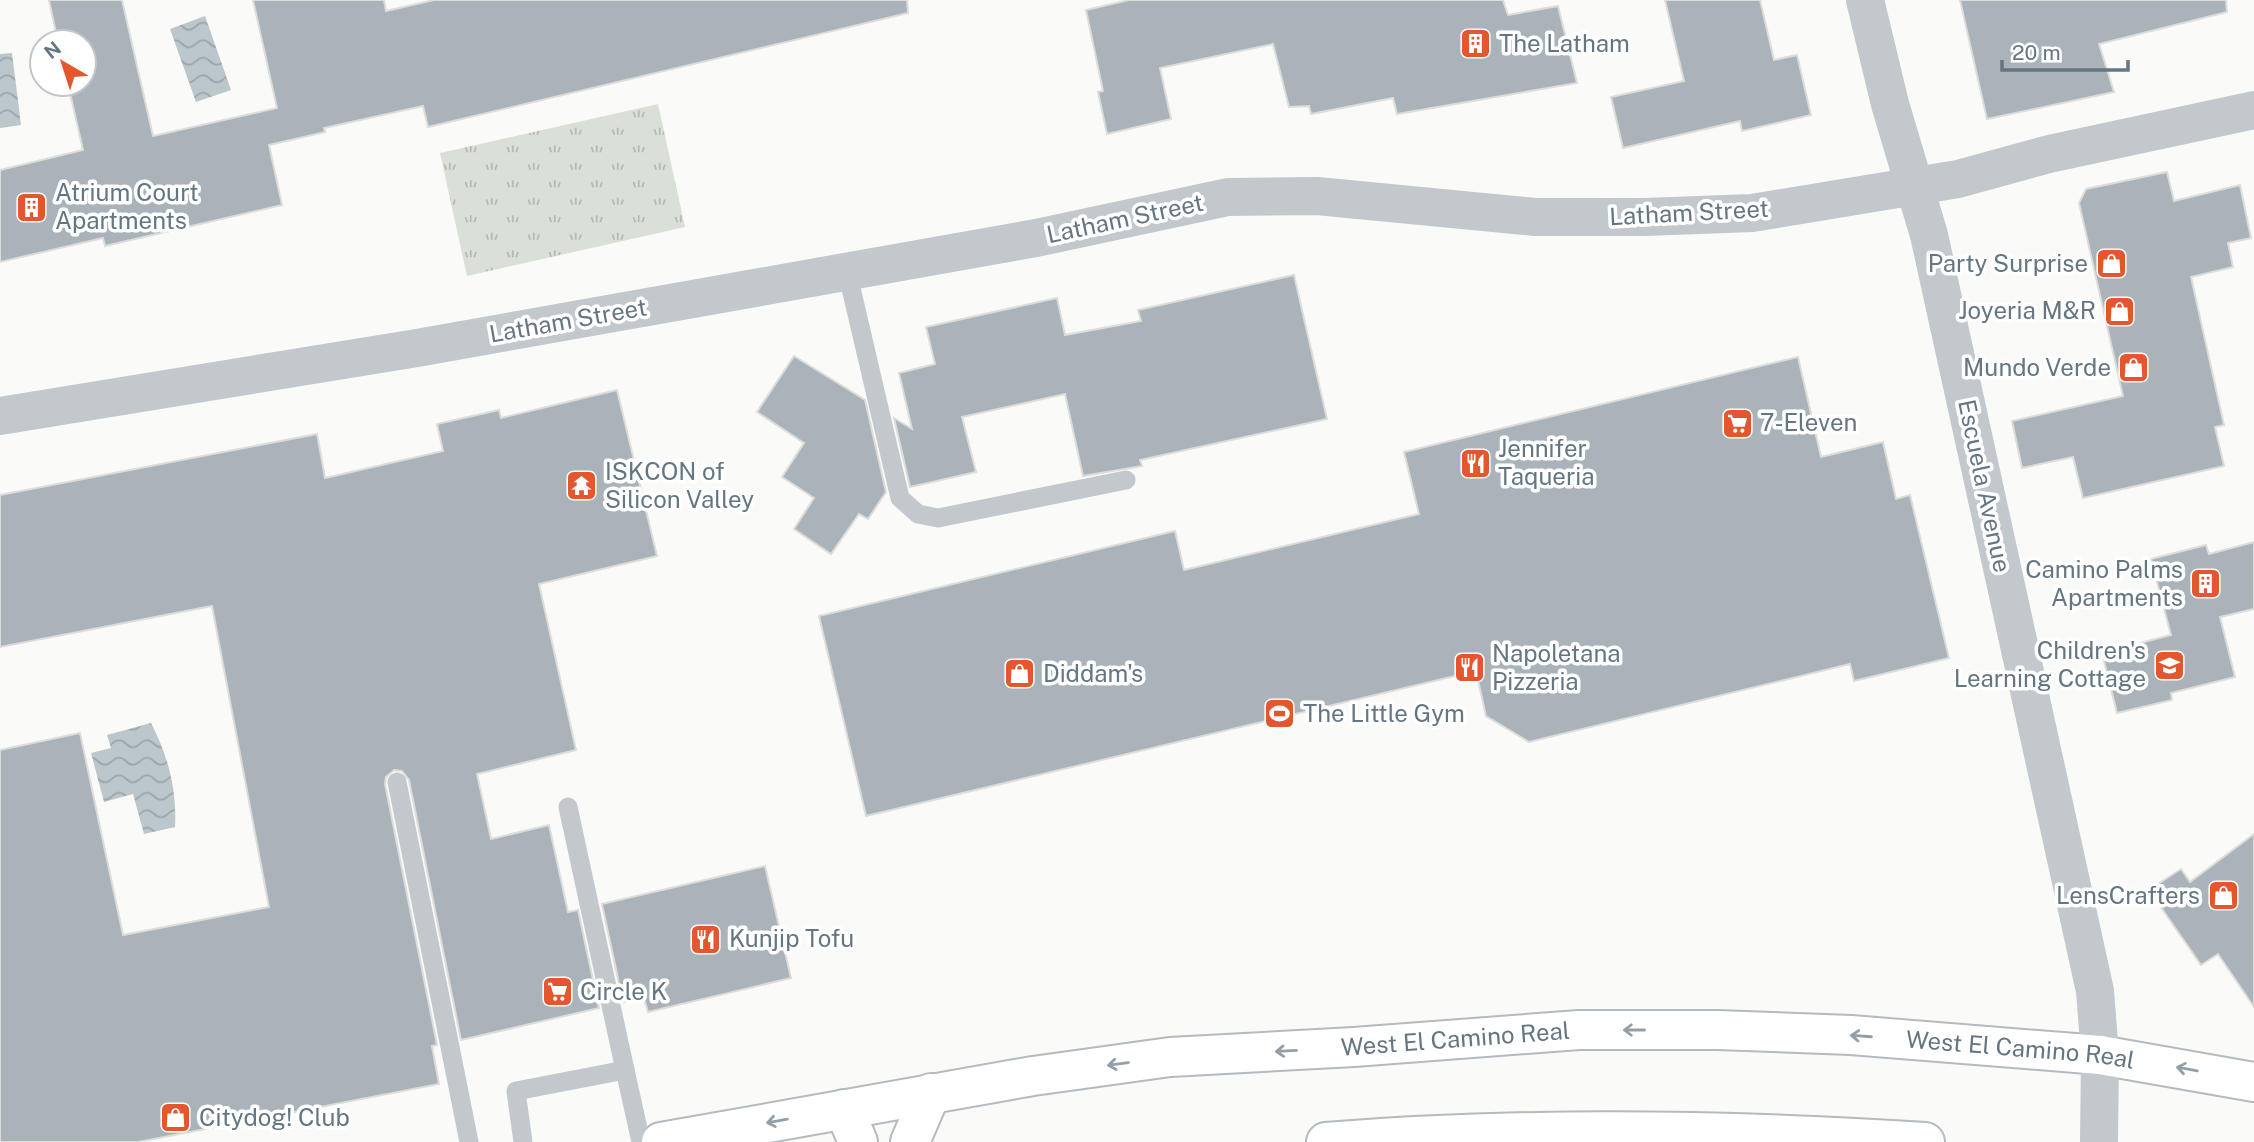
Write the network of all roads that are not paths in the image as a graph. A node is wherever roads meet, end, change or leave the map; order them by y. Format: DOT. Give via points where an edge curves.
graph roads {
  1 [pos="1865,0"];
  2 [pos="2254,110"];
  3 [pos="1915,187"];
  4 [pos="847,271"];
  5 [pos="0,416"];
  6 [pos="1126,480"];
  7 [pos="397,782"];
  8 [pos="568,807"];
  9 [pos="2100,1055"];
  10 [pos="625,1070"];
  11 [pos="2254,1082"];
  12 [pos="931,1093"];
  13 [pos="851,1125"];
  14 [pos="1581,1136"];
  15 [pos="469,1142"];
  16 [pos="523,1142"];
  17 [pos="641,1142"];
  18 [pos="661,1142"];
  19 [pos="911,1142"];
  20 [pos="1326,1142"];
  21 [pos="1925,1142"];
  22 [pos="2099,1142"];
  1 -- 3 [label="street, Escuela Avenue"];
  2 -- 3 [label="street, Latham Street"];
  3 -- 4 [label="street, Latham Street" via="1752,213 1645,217 1535,217 1317,197 1228,197 1130,220"];
  3 -- 9 [label="street, Escuela Avenue" via="2095,990"];
  4 -- 5 [label="street, Latham Street"];
  4 -- 6 [label="lane" via="900,498 918,514 938,518"];
  7 -- 15 [label="lane"];
  8 -- 10 [label="lane"];
  11 -- 9 [label="main road, West El Camino Real, one-way"];
  9 -- 12 [label="main road, West El Camino Real, one-way" via="1851,1035 1579,1030 1170,1057"];
  9 -- 22 [label="street, Escuela Avenue"];
  10 -- 16 [label="lane" via="516,1091"];
  10 -- 17 [label="lane"];
  12 -- 13 [label="main road, West El Camino Real" via="883,1101"];
  12 -- 19 [label="main road"];
  13 -- 18 [label="main road, West El Camino Real, one-way"];
  14 -- 20 [label="main road" via="1450,1134"];
  14 -- 21 [label="main road" via="1714,1132"];
}
